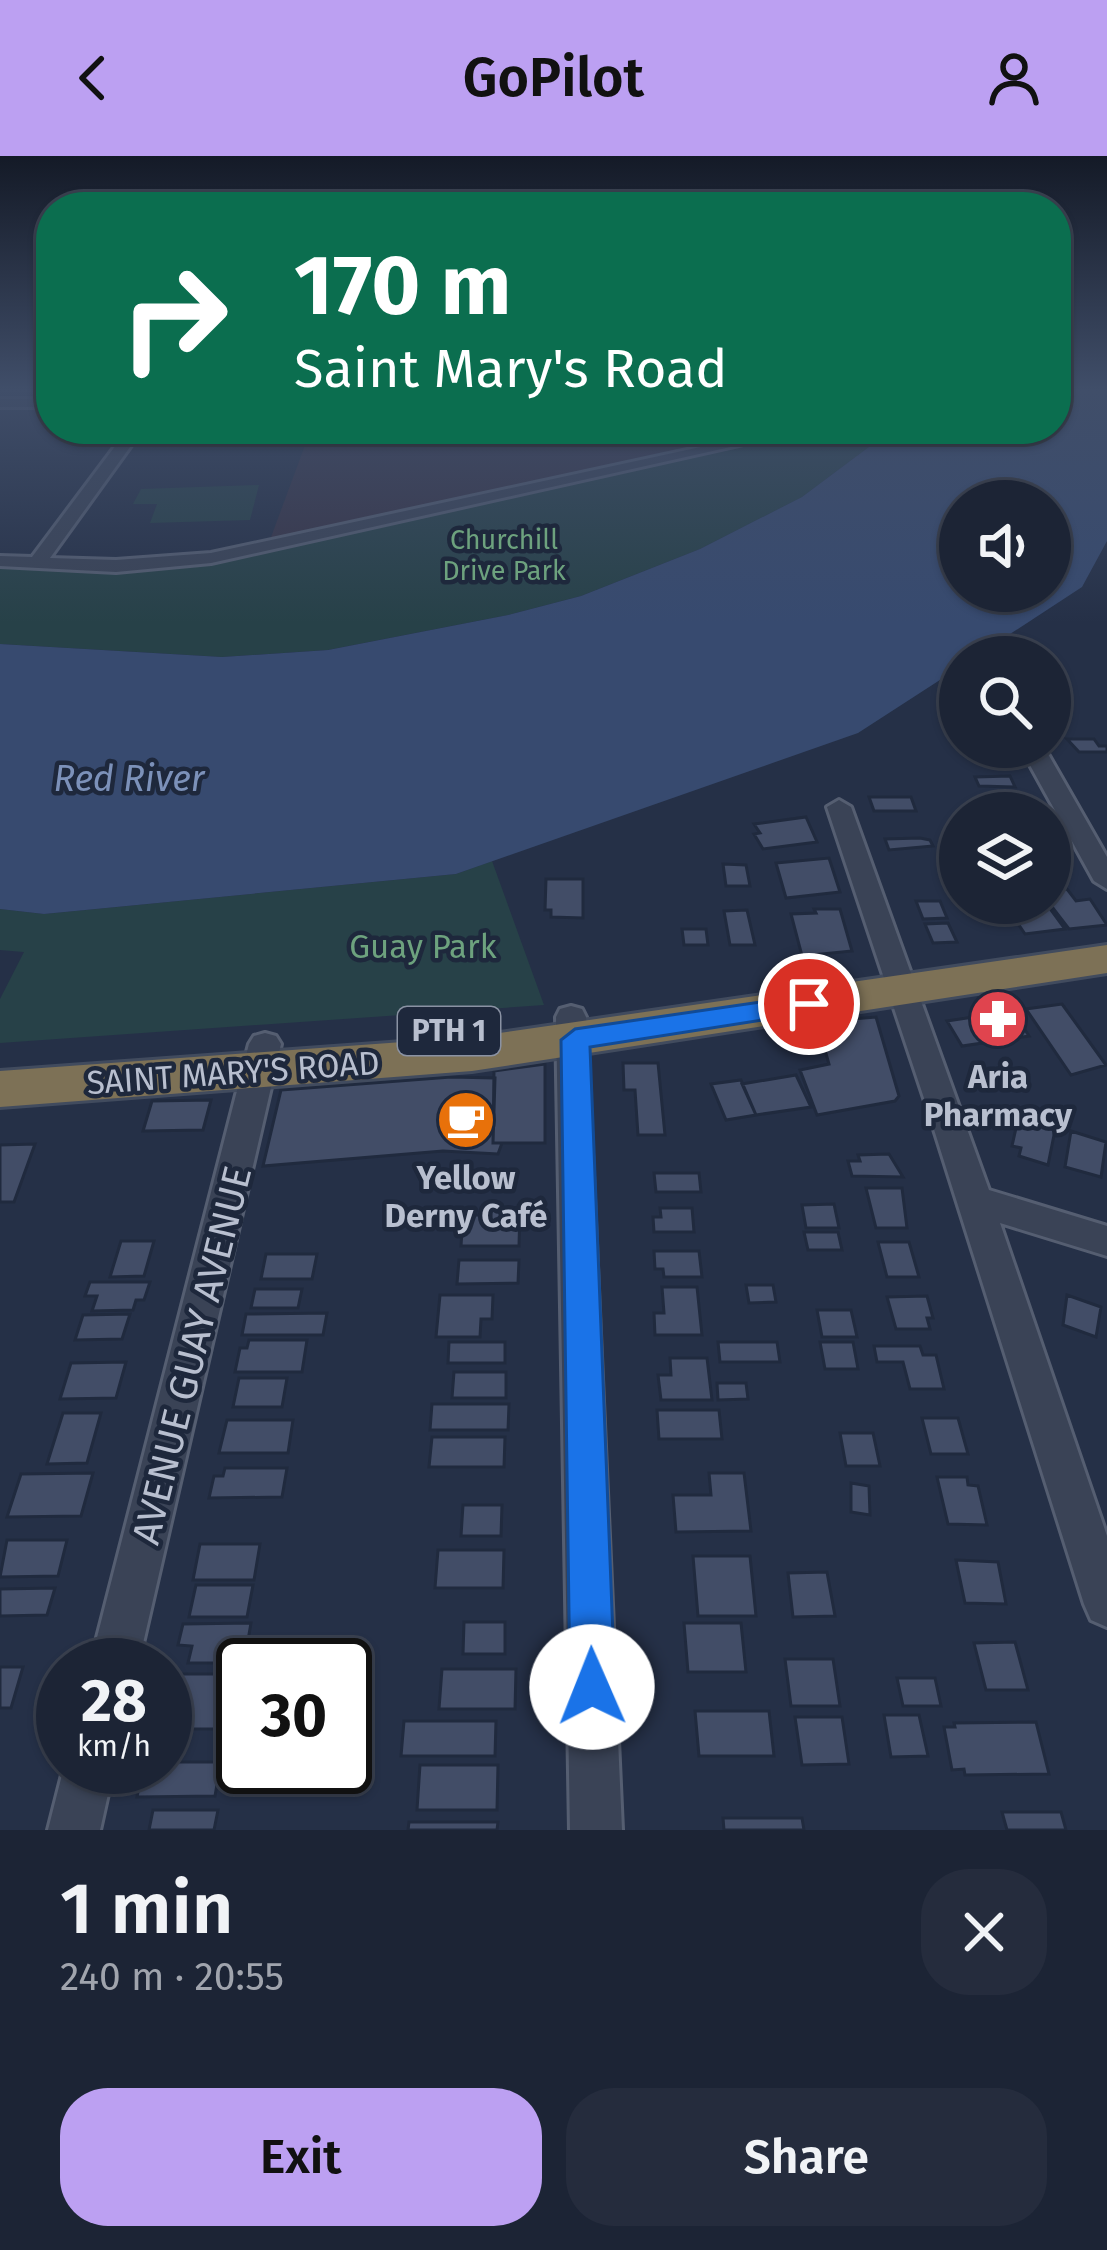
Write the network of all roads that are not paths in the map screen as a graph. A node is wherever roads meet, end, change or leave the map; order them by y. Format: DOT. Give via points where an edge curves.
graph roads {
  1 [pos="107,467"];
  2 [pos="629,467"];
  3 [pos="0,561"];
  4 [pos="35,564"];
  5 [pos="1044,768"];
  6 [pos="839,807"];
  7 [pos="1107,881"];
  8 [pos="1107,940"];
  9 [pos="1107,959"];
  10 [pos="899,980"];
  11 [pos="573,1028"];
  12 [pos="262,1057"];
  13 [pos="0,1058"];
  14 [pos="0,1089"];
  15 [pos="974,1200"];
  16 [pos="1107,1241"];
  17 [pos="1107,1604"];
  18 [pos="121,1638"];
  19 [pos="83,1794"];
  20 [pos="74,1830"];
  21 [pos="596,1830"];
  1 -- 4 [label="street"];
  2 -- 4 [label="street" via="211,558"];
  3 -- 4 [label="street"];
  5 -- 7 [label="street"];
  6 -- 10 [label="street"];
  8 -- 10 [label="highway, SAINT MARY'S ROAD / PTH 1"];
  9 -- 10 [label="highway, SAINT MARY'S ROAD / PTH 1"];
  10 -- 11 [label="highway, SAINT MARY'S ROAD / PTH 1"];
  10 -- 15 [label="street"];
  11 -- 12 [label="highway, SAINT MARY'S ROAD / PTH 1" via="437,1058"];
  11 -- 21 [label="street"];
  12 -- 13 [label="highway, SAINT MARY'S ROAD / PTH 1"];
  12 -- 14 [label="highway, SAINT MARY'S ROAD / PTH 1"];
  12 -- 18 [label="street, AVENUE GUAY AVENUE"];
  15 -- 16 [label="street"];
  15 -- 17 [label="street"];
  19 -- 20 [label="street"];
}
